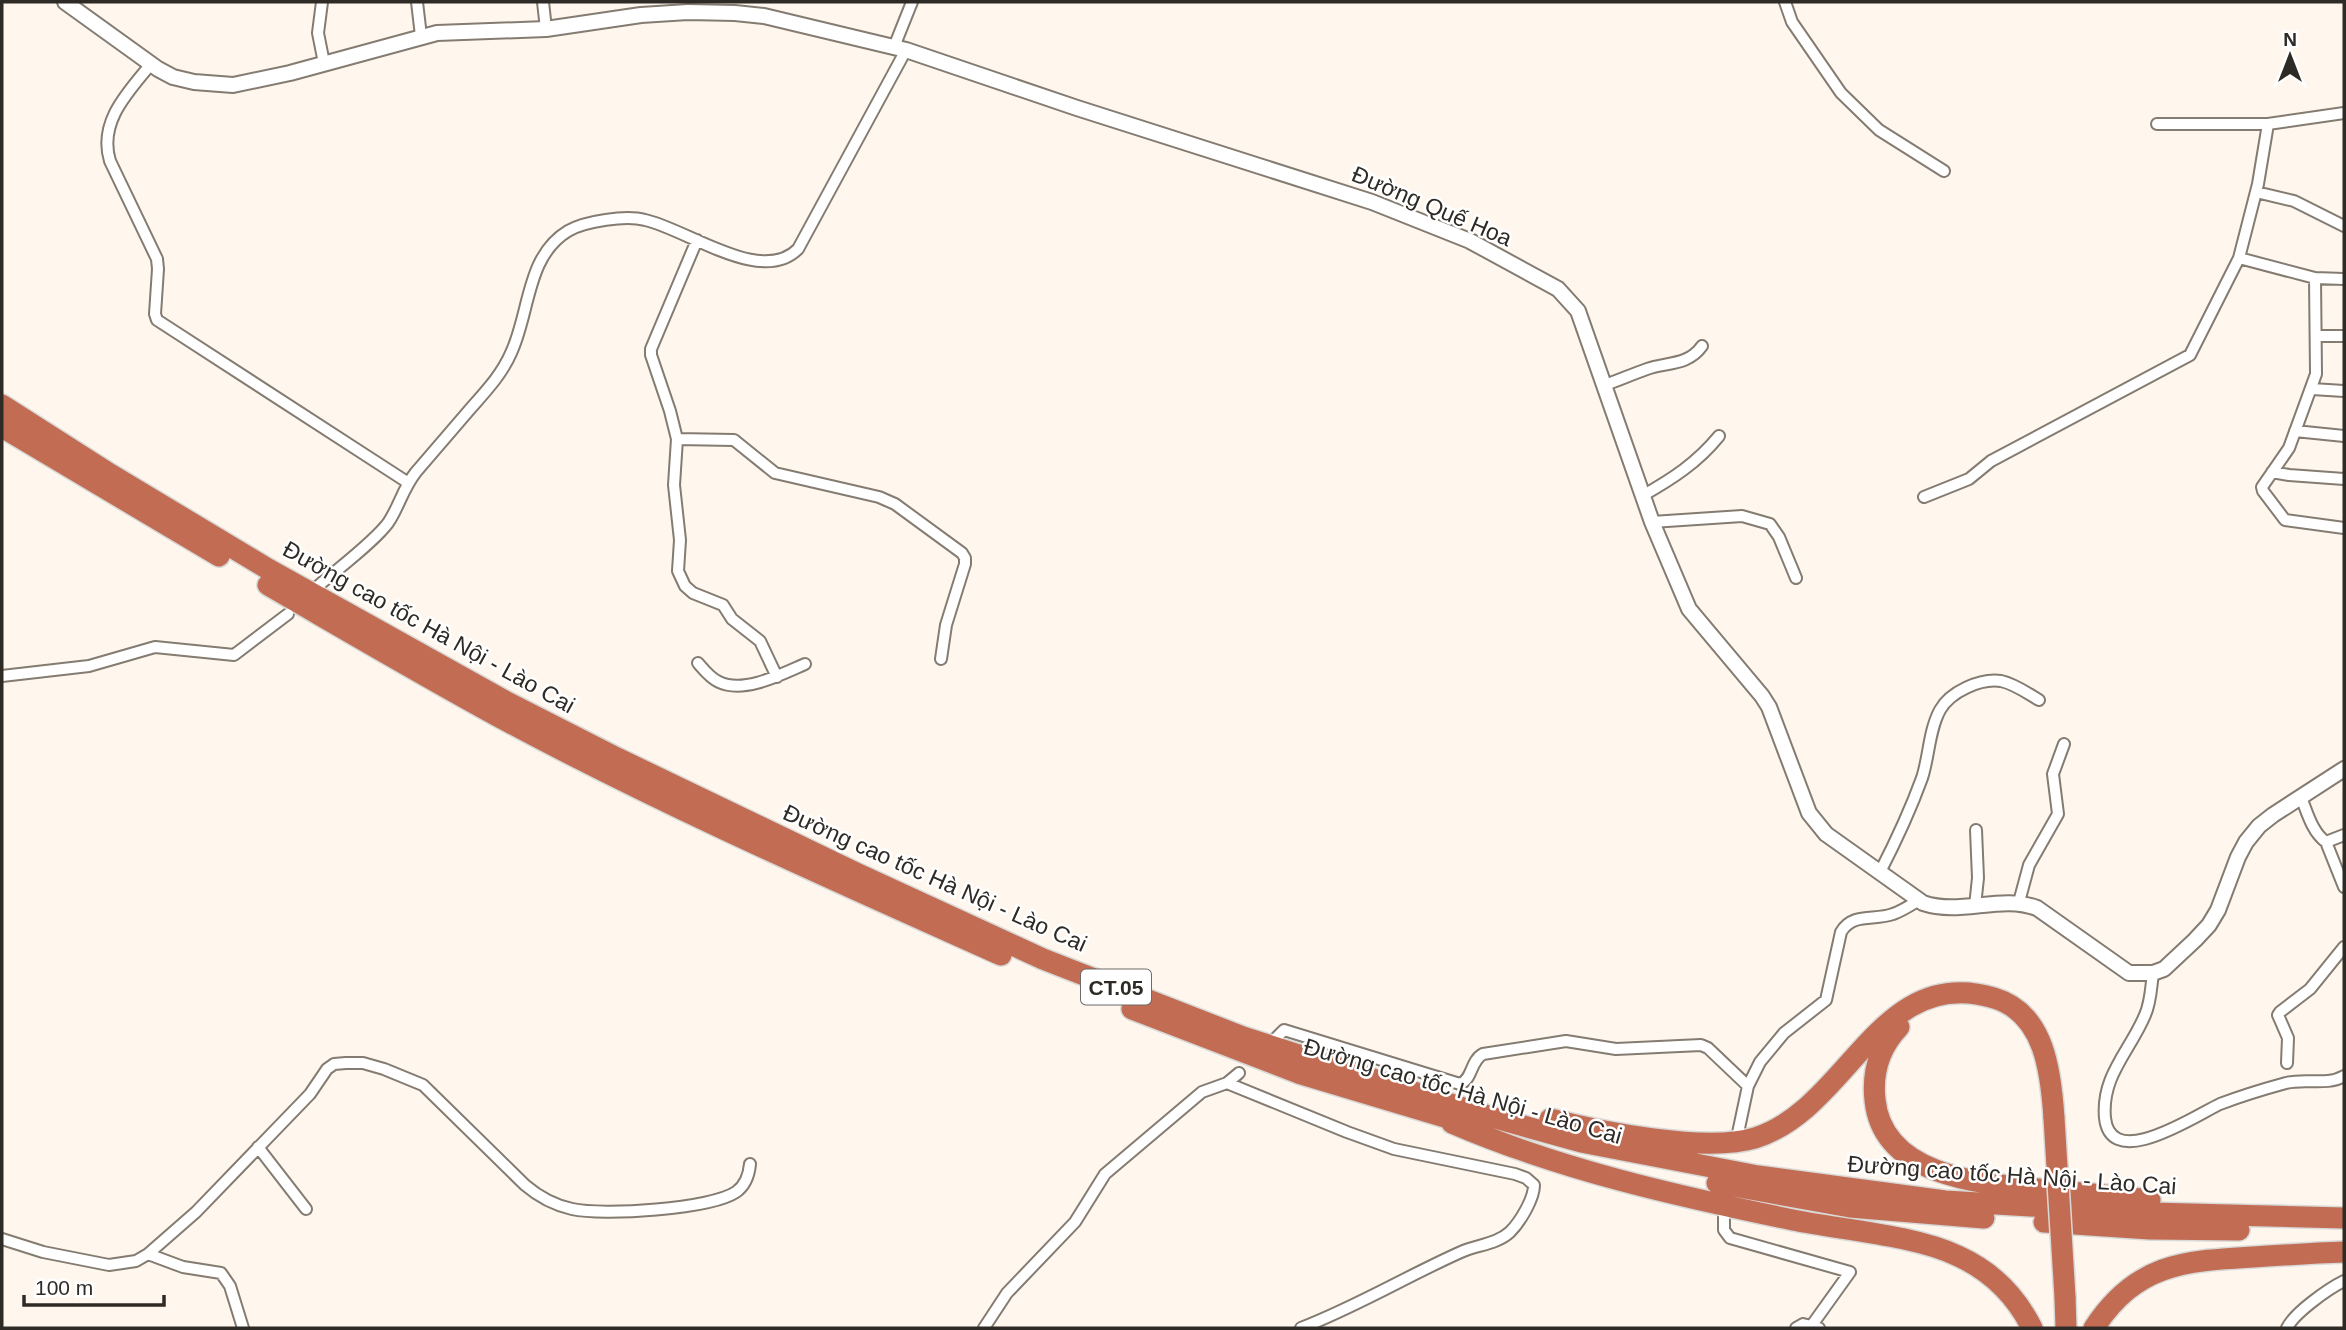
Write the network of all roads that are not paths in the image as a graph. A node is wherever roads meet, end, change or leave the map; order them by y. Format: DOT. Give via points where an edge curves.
graph roads {
  1 [pos="65,2"];
  2 [pos="322,2"];
  3 [pos="417,2"];
  4 [pos="543,2"];
  5 [pos="912,2"];
  6 [pos="1785,2"];
  7 [pos="546,29"];
  8 [pos="421,36"];
  9 [pos="900,49"];
  10 [pos="324,63"];
  11 [pos="151,64"];
  12 [pos="2344,113"];
  13 [pos="2157,124"];
  14 [pos="2268,124"];
  15 [pos="1944,171"];
  16 [pos="2256,192"];
  17 [pos="2344,226"];
  18 [pos="697,240"];
  19 [pos="2239,258"];
  20 [pos="2315,278"];
  21 [pos="2344,279"];
  22 [pos="2317,336"];
  23 [pos="2344,336"];
  24 [pos="1702,346"];
  25 [pos="1605,385"];
  26 [pos="2312,389"];
  27 [pos="2344,391"];
  28 [pos="2,405"];
  29 [pos="2,427"];
  30 [pos="2295,431"];
  31 [pos="1719,436"];
  32 [pos="2344,436"];
  33 [pos="677,439"];
  34 [pos="2272,472"];
  35 [pos="2344,479"];
  36 [pos="407,482"];
  37 [pos="1642,496"];
  38 [pos="1924,496"];
  39 [pos="1652,522"];
  40 [pos="2344,528"];
  41 [pos="1796,578"];
  42 [pos="317,587"];
  43 [pos="288,614"];
  44 [pos="941,659"];
  45 [pos="698,663"];
  46 [pos="805,664"];
  47 [pos="2,676"];
  48 [pos="777,677"];
  49 [pos="2039,700"];
  50 [pos="2064,744"];
  51 [pos="2344,769"];
  52 [pos="2301,797"];
  53 [pos="1976,830"];
  54 [pos="2344,835"];
  55 [pos="2326,842"];
  56 [pos="1880,872"];
  57 [pos="2344,887"];
  58 [pos="1919,900"];
  59 [pos="2019,902"];
  60 [pos="1975,906"];
  61 [pos="2344,947"];
  62 [pos="2153,973"];
  63 [pos="1269,1045"];
  64 [pos="2287,1063"];
  65 [pos="1331,1066"];
  66 [pos="1239,1073"];
  67 [pos="2344,1076"];
  68 [pos="1227,1083"];
  69 [pos="1748,1086"];
  70 [pos="1427,1113"];
  71 [pos="2049,1118"];
  72 [pos="1738,1133"];
  73 [pos="258,1147"];
  74 [pos="750,1164"];
  75 [pos="306,1209"];
  76 [pos="1724,1213"];
  77 [pos="2344,1217"];
  78 [pos="2344,1231"];
  79 [pos="2,1239"];
  80 [pos="2344,1252"];
  81 [pos="148,1254"];
  82 [pos="2344,1281"];
  83 [pos="2059,1297"];
  84 [pos="1816,1327"];
  85 [pos="243,1328"];
  86 [pos="984,1328"];
  87 [pos="1301,1328"];
  88 [pos="1796,1328"];
  89 [pos="2032,1328"];
  90 [pos="2054,1328"];
  91 [pos="2066,1328"];
  92 [pos="2094,1328"];
  93 [pos="2287,1328"];
  1 -- 11 [label="street, Đường Quế Hoa"];
  2 -- 10 [label="street" via="318,33"];
  3 -- 8 [label="street"];
  4 -- 7 [label="street"];
  5 -- 9 [label="street"];
  6 -- 15 [label="street" via="1792,22 1841,93 1879,130"];
  7 -- 8 [label="street, Đường Quế Hoa"];
  7 -- 9 [label="street, Đường Quế Hoa" via="641,15 735,12"];
  8 -- 10 [label="street, Đường Quế Hoa"];
  9 -- 18 [label="street" via="790,257 779,262 750,260"];
  9 -- 25 [label="street, Đường Quế Hoa" via="1372,202 1470,241 1570,300"];
  10 -- 11 [label="street, Đường Quế Hoa" via="233,85 173,77"];
  11 -- 36 [label="street" via="118,104 106,149 157,259 157,320"];
  12 -- 14 [label="street"];
  13 -- 14 [label="street"];
  14 -- 16 [label="street"];
  16 -- 17 [label="street" via="2294,201"];
  16 -- 19 [label="street"];
  18 -- 33 [label="street" via="651,349"];
  18 -- 36 [label="street" via="633,218 593,222 556,239 537,269 505,366"];
  19 -- 20 [label="street"];
  19 -- 38 [label="street" via="2184,360 1991,461 1969,480"];
  20 -- 21 [label="street"];
  20 -- 22 [label="street"];
  22 -- 23 [label="street"];
  22 -- 26 [label="street" via="2318,364"];
  24 -- 25 [label="street" via="1673,365 1648,368"];
  25 -- 37 [label="street, Đường Quế Hoa"];
  26 -- 27 [label="street"];
  26 -- 30 [label="street"];
  28 -- 65 [label="highway, Đường cao tốc Hà Nội - Lào Cai / CT.05" via="268,569 617,758 1043,959"];
  29 -- 70 [label="highway, Đường cao tốc Hà Nội - Lào Cai / CT.05" via="504,719 694,813 1039,972 1276,1065"];
  30 -- 32 [label="street"];
  30 -- 34 [label="street"];
  31 -- 37 [label="street" via="1702,457"];
  33 -- 44 [label="street" via="734,440 775,473 879,497 962,553 965,564"];
  33 -- 48 [label="street" via="674,485 680,579 693,593 723,605 732,619 760,641"];
  34 -- 35 [label="street"];
  34 -- 40 [label="street" via="2263,491 2285,520"];
  36 -- 42 [label="street" via="385,527"];
  37 -- 39 [label="street, Đường Quế Hoa"];
  39 -- 41 [label="street" via="1742,516 1770,524"];
  39 -- 56 [label="street, Đường Quế Hoa" via="1689,609 1769,707 1809,813 1826,834"];
  43 -- 47 [label="street" via="234,655 164,646 89,666"];
  45 -- 48 [label="street" via="709,676 728,685"];
  46 -- 48 [label="street"];
  49 -- 56 [label="street" via="1998,681 1957,692 1948,701 1940,710 1907,820"];
  50 -- 59 [label="street" via="2053,775 2058,814 2029,865"];
  51 -- 52 [label="street"];
  52 -- 55 [label="street" via="2316,834"];
  52 -- 62 [label="street" via="2259,826 2238,857 2209,925 2164,969"];
  53 -- 60 [label="street"];
  54 -- 55 [label="street"];
  55 -- 57 [label="street"];
  56 -- 58 [label="street, Đường Quế Hoa"];
  58 -- 60 [label="street, Đường Quế Hoa" via="1937,908"];
  58 -- 69 [label="street" via="1891,915 1855,919 1845,926 1826,1000 1771,1047"];
  59 -- 60 [label="street, Đường Quế Hoa"];
  59 -- 62 [label="street" via="2037,908 2120,969"];
  61 -- 64 [label="street" via="2310,989 2278,1016 2289,1044"];
  62 -- 67 [label="street" via="2145,1016 2108,1082 2105,1119 2118,1138 2151,1138 2222,1103 2294,1081 2333,1081"];
  63 -- 69 [label="street" via="1284,1030 1460,1084 1483,1054 1566,1041 1629,1049 1701,1045"];
  65 -- 71 [label="highway" via="1423,1083 1576,1126 1690,1142 1737,1142 1773,1130 1807,1108 1888,1021 1909,1007 1937,994 1976,992 1999,999 2029,1021 2046,1061"];
  65 -- 77 [label="highway, Đường cao tốc Hà Nội - Lào Cai / CT.05" via="1581,1142 1808,1184 2028,1207"];
  66 -- 68 [label="street"];
  68 -- 86 [label="street" via="1202,1092 1105,1174 1075,1222 1007,1293"];
  68 -- 87 [label="street" via="1394,1149 1515,1174 1534,1185 1520,1219 1500,1239 1463,1251"];
  69 -- 72 [label="street"];
  70 -- 78 [label="highway, Đường cao tốc Hà Nội - Lào Cai / CT.05" via="1579,1156 1850,1207 2150,1229"];
  70 -- 89 [label="highway" via="1574,1167 1757,1212 1947,1251 2002,1285"];
  71 -- 77 [label="highway" via="2037,1063 2025,1034 2014,1021 1986,1006 1940,1004 1914,1015 1896,1029 1877,1065 1876,1107 1884,1129 1911,1158 1945,1174 2008,1186"];
  71 -- 83 [label="highway"];
  73 -- 74 [label="street" via="310,1094 327,1069 334,1064 363,1063 423,1085 525,1185 560,1206 606,1212 712,1201 743,1187"];
  73 -- 75 [label="street"];
  73 -- 81 [label="street"];
  76 -- 84 [label="street" via="1724,1230 1730,1238 1850,1272"];
  79 -- 81 [label="street" via="109,1265"];
  80 -- 92 [label="highway" via="2171,1266 2141,1279"];
  81 -- 85 [label="street" via="183,1267 221,1273 230,1286"];
  82 -- 93 [label="street" via="2320,1296"];
  83 -- 90 [label="highway"];
  83 -- 91 [label="highway"];
  84 -- 88 [label="street" via="1803,1324"];
}
